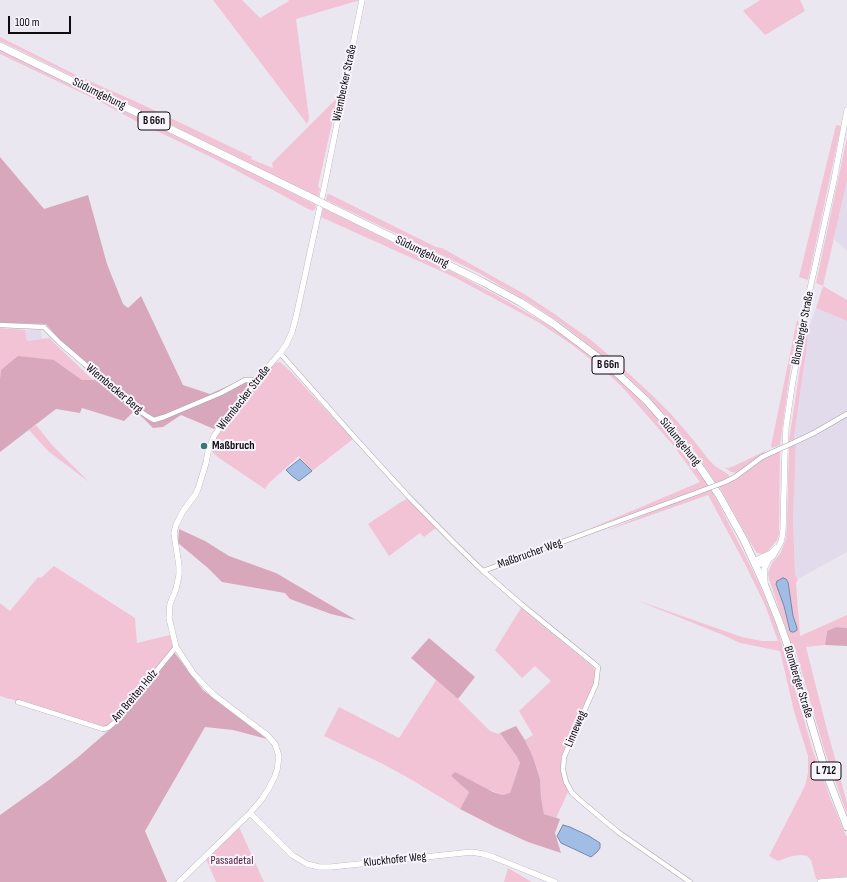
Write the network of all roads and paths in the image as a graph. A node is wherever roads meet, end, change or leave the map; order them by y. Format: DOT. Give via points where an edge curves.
graph roads {
  1 [pos="362,0"];
  2 [pos="0,46"];
  3 [pos="847,110"];
  4 [pos="0,325"];
  5 [pos="280,353"];
  6 [pos="256,381"];
  7 [pos="847,414"];
  8 [pos="778,547"];
  9 [pos="769,560"];
  10 [pos="755,563"];
  11 [pos="483,571"];
  12 [pos="765,586"];
  13 [pos="176,647"];
  14 [pos="18,702"];
  15 [pos="250,814"];
  16 [pos="847,827"];
  17 [pos="847,880"];
  18 [pos="179,882"];
  19 [pos="555,882"];
  20 [pos="690,882"];
  21 [pos="820,882"];
  1 -- 5 [label="street, Wiembecker Straße" via="296,317 289,338"];
  2 -- 10 [label="main road, Südumgehung / B 66n, bridge" via="458,270 520,302 554,324 607,364 668,425 709,479"];
  3 -- 8 [label="street, Blomberger Straße" via="793,379 785,446 783,530"];
  4 -- 6 [label="street, Wiembecker Berg" via="44,327 137,409 154,420 221,393 245,380"];
  5 -- 6 [label="street, Wiembecker Straße"];
  5 -- 11 [label="street, Maßbrucher Weg" via="407,495"];
  6 -- 13 [label="street, Wiembecker Straße" via="214,436 198,489 176,525 174,533 179,575 170,604 169,618"];
  7 -- 11 [label="street, Maßbrucher Weg, bridge" via="814,433 762,457 725,482"];
  8 -- 9 [label="street, Blomberger Straße"];
  8 -- 10 [label="street"];
  9 -- 10 [label="street"];
  9 -- 12 [label="street" via="764,569"];
  10 -- 12 [label="main road, Blomberger Straße / L 712"];
  11 -- 20 [label="street, Linneweg" via="598,668 596,684 564,757 563,770 572,793 618,832"];
  12 -- 16 [label="main road, Blomberger Straße / L 712" via="786,641 825,770"];
  13 -- 14 [label="street, Am Breiten Holz" via="108,728 103,729"];
  13 -- 15 [label="street, Wiembecker Straße" via="193,673 209,690 275,744 278,756 275,776 265,795"];
  15 -- 18 [label="street, Wiembecker Straße"];
  15 -- 19 [label="street, Kluckhofer Weg" via="292,856 319,867 472,852 493,857"];
  17 -- 21 [label="street"];
}
